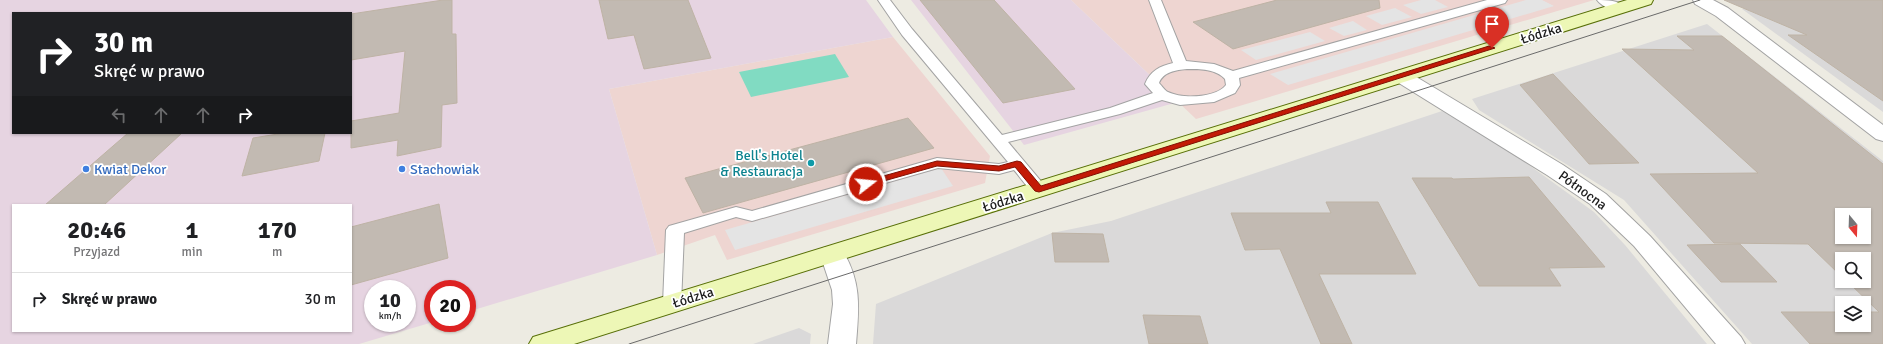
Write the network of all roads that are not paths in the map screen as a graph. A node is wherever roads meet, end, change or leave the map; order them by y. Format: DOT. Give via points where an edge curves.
graph roads {
  1 [pos="884,0"];
  2 [pos="1156,0"];
  3 [pos="1501,0"];
  4 [pos="1645,0"];
  5 [pos="1701,0"];
  6 [pos="1612,4"];
  7 [pos="1182,65"];
  8 [pos="1231,76"];
  9 [pos="1401,76"];
  10 [pos="1162,95"];
  11 [pos="1883,135"];
  12 [pos="999,140"];
  13 [pos="1017,164"];
  14 [pos="1039,189"];
  15 [pos="832,254"];
  16 [pos="672,304"];
  17 [pos="543,344"];
  18 [pos="842,344"];
  19 [pos="1731,344"];
  1 -- 12 [label="lane" via="907,32"];
  2 -- 7 [label="lane"];
  3 -- 8 [label="lane"];
  4 -- 6 [label="main road, Łódzka"];
  5 -- 11 [label="street" via="1722,12"];
  6 -- 9 [label="main road, Łódzka"];
  7 -- 8 [label="lane" via="1208,67"];
  7 -- 10 [label="lane" via="1155,76 1152,84"];
  8 -- 10 [label="lane" via="1233,84 1229,90 1212,98 1180,101"];
  9 -- 14 [label="main road, Łódzka"];
  9 -- 19 [label="street, Północna" via="1598,199 1642,241"];
  10 -- 12 [label="lane" via="1115,111"];
  12 -- 13 [label="lane"];
  13 -- 14 [label="lane"];
  13 -- 16 [label="lane" via="999,168 937,163 752,216 736,212 675,230"];
  14 -- 15 [label="main road, Łódzka"];
  15 -- 16 [label="main road, Łódzka"];
  15 -- 18 [label="street" via="846,290"];
  16 -- 17 [label="main road, Łódzka"];
}
